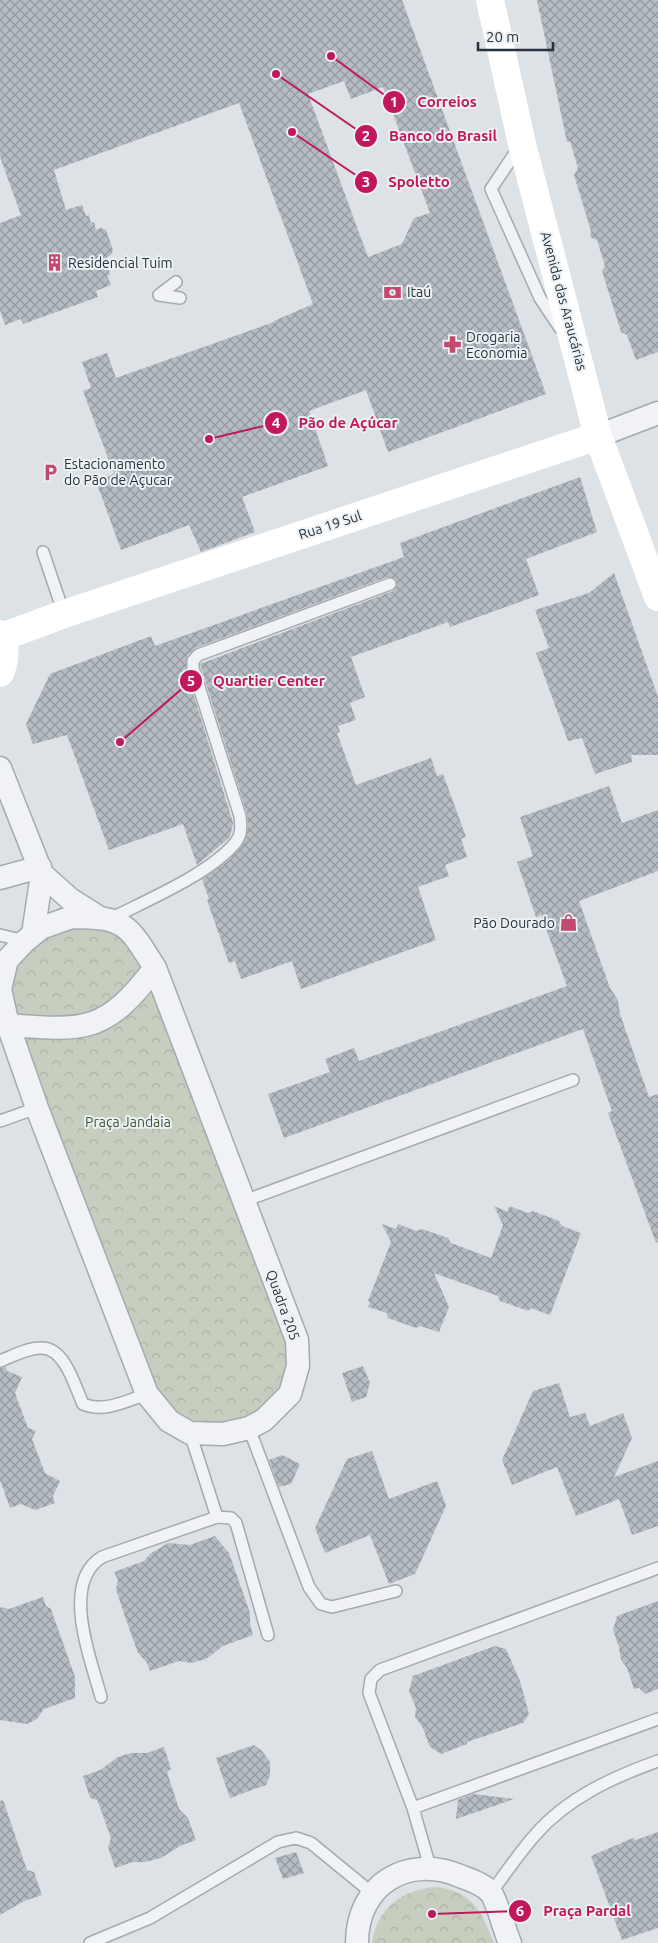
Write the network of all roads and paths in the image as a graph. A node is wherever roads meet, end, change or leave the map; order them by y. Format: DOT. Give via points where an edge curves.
graph roads {
  1 [pos="490,0"];
  2 [pos="522,144"];
  3 [pos="176,282"];
  4 [pos="180,298"];
  5 [pos="578,355"];
  6 [pos="658,413"];
  7 [pos="598,436"];
  8 [pos="43,552"];
  9 [pos="390,584"];
  10 [pos="658,597"];
  11 [pos="64,614"];
  12 [pos="1,635"];
  13 [pos="0,673"];
  14 [pos="0,768"];
  15 [pos="41,870"];
  16 [pos="0,878"];
  17 [pos="105,918"];
  18 [pos="0,935"];
  19 [pos="29,937"];
  20 [pos="155,968"];
  21 [pos="8,1025"];
  22 [pos="574,1080"];
  23 [pos="37,1108"];
  24 [pos="0,1121"];
  25 [pos="244,1201"];
  26 [pos="0,1361"];
  27 [pos="147,1394"];
  28 [pos="248,1428"];
  29 [pos="190,1434"];
  30 [pos="217,1517"];
  31 [pos="658,1568"];
  32 [pos="396,1591"];
  33 [pos="268,1635"];
  34 [pos="101,1698"];
  35 [pos="658,1719"];
  36 [pos="658,1761"];
  37 [pos="413,1808"];
  38 [pos="430,1867"];
  39 [pos="372,1893"];
  40 [pos="491,1893"];
  41 [pos="90,1943"];
  42 [pos="357,1943"];
  43 [pos="510,1943"];
  1 -- 2 [label="street, Avenida das Araucárias"];
  2 -- 5 [label="street, Avenida das Araucárias"];
  2 -- 5 [label="lane" via="491,189 540,298"];
  3 -- 4 [label="lane" via="159,295"];
  5 -- 7 [label="street, Avenida das Araucárias"];
  6 -- 7 [label="street, Rua 19 Sul"];
  7 -- 10 [label="street, Avenida das Araucárias"];
  7 -- 11 [label="street, Rua 19 Sul"];
  8 -- 11 [label="lane"];
  9 -- 17 [label="lane" via="198,655 193,661 193,668 240,816 241,830 237,841 214,861 157,896"];
  11 -- 12 [label="street, Rua 19 Sul"];
  12 -- 13 [label="street" via="5,649"];
  14 -- 15 [label="street, Quadra 205"];
  15 -- 16 [label="street"];
  15 -- 17 [label="street, Quadra 205" via="70,899"];
  15 -- 19 [label="street"];
  17 -- 19 [label="street, Quadra 205" via="72,917 41,928"];
  17 -- 20 [label="street, Quadra 205" via="132,932"];
  18 -- 19 [label="lane"];
  19 -- 21 [label="street, Quadra 205" via="7,960 0,989"];
  20 -- 21 [label="street" via="132,998 114,1013 92,1024 62,1029"];
  20 -- 25 [label="street, Quadra 205"];
  21 -- 23 [label="street, Quadra 205"];
  22 -- 25 [label="lane"];
  23 -- 24 [label="lane"];
  23 -- 27 [label="street, Quadra 205"];
  25 -- 28 [label="street, Quadra 205" via="297,1340 298,1366 290,1394 264,1420"];
  26 -- 27 [label="lane" via="31,1349 42,1347 52,1351 61,1358 83,1404 94,1408 105,1408"];
  27 -- 29 [label="street, Quadra 205" via="168,1421"];
  28 -- 29 [label="street, Quadra 205" via="223,1434"];
  28 -- 32 [label="lane" via="309,1587 320,1604 332,1606"];
  29 -- 30 [label="lane"];
  30 -- 33 [label="lane" via="230,1518 236,1523"];
  30 -- 34 [label="lane" via="93,1563 82,1581 80,1609"];
  31 -- 37 [label="lane" via="380,1670 371,1679 369,1693"];
  35 -- 37 [label="lane"];
  36 -- 40 [label="lane" via="593,1788 555,1815 534,1835"];
  37 -- 38 [label="lane"];
  38 -- 39 [label="street" via="394,1876"];
  38 -- 40 [label="street" via="476,1882"];
  39 -- 41 [label="lane" via="310,1843 296,1838 278,1842 150,1918"];
  39 -- 42 [label="street" via="361,1916"];
  40 -- 43 [label="street"];
}
